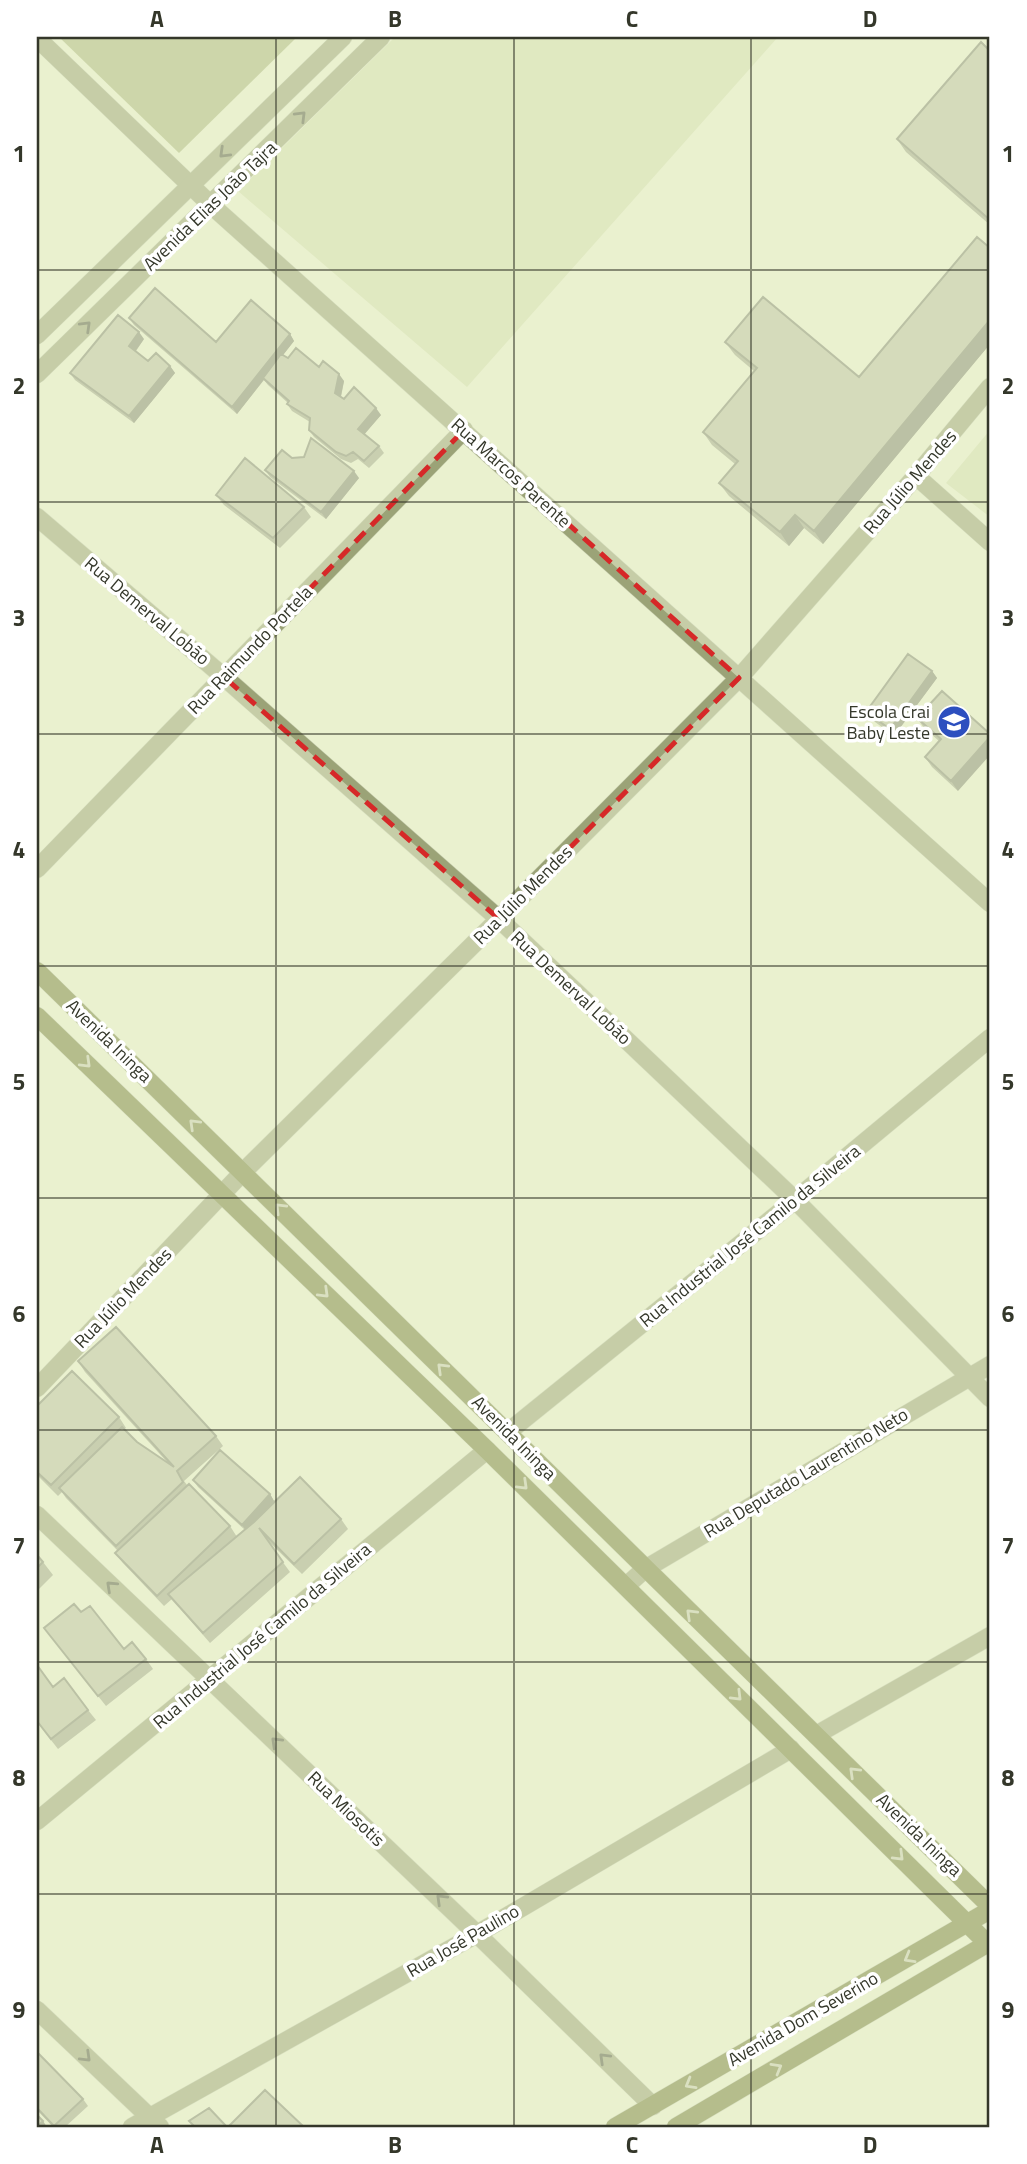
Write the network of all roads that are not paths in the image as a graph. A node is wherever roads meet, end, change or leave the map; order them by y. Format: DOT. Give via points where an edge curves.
graph roads {
  1 [pos="343,37"];
  2 [pos="382,37"];
  3 [pos="37,38"];
  4 [pos="190,186"];
  5 [pos="211,205"];
  6 [pos="37,335"];
  7 [pos="37,374"];
  8 [pos="990,387"];
  9 [pos="464,430"];
  10 [pos="916,476"];
  11 [pos="37,517"];
  12 [pos="990,542"];
  13 [pos="224,677"];
  14 [pos="739,678"];
  15 [pos="37,870"];
  16 [pos="990,903"];
  17 [pos="499,919"];
  18 [pos="37,971"];
  19 [pos="37,1016"];
  20 [pos="990,1038"];
  21 [pos="243,1172"];
  22 [pos="222,1194"];
  23 [pos="795,1200"];
  24 [pos="990,1365"];
  25 [pos="969,1377"];
  26 [pos="37,1388"];
  27 [pos="990,1398"];
  28 [pos="508,1432"];
  29 [pos="487,1450"];
  30 [pos="37,1515"];
  31 [pos="645,1569"];
  32 [pos="626,1586"];
  33 [pos="990,1636"];
  34 [pos="211,1680"];
  35 [pos="816,1735"];
  36 [pos="791,1749"];
  37 [pos="37,1821"];
  38 [pos="990,1908"];
  39 [pos="968,1924"];
  40 [pos="477,1934"];
  41 [pos="990,1944"];
  42 [pos="37,2010"];
  43 [pos="653,2106"];
  44 [pos="155,2122"];
  45 [pos="132,2127"];
  46 [pos="615,2127"];
  47 [pos="676,2127"];
  1 -- 4 [label="street, Avenida Elias João Tajra, one-way"];
  5 -- 2 [label="street, Avenida Elias João Tajra, one-way"];
  3 -- 4 [label="street, Rua Marcos Parente"];
  4 -- 5 [label="street, Rua Marcos Parente"];
  4 -- 6 [label="street, Avenida Elias João Tajra"];
  7 -- 5 [label="street, Avenida Elias João Tajra, one-way"];
  5 -- 9 [label="street, Rua Marcos Parente"];
  8 -- 10 [label="street, Rua Júlio Mendes"];
  9 -- 13 [label="street, Rua Raimundo Portela"];
  9 -- 14 [label="street, Rua Marcos Parente"];
  10 -- 12 [label="street"];
  10 -- 14 [label="street, Rua Júlio Mendes"];
  11 -- 13 [label="street, Rua Demerval Lobão"];
  13 -- 15 [label="street, Rua Raimundo Portela"];
  13 -- 17 [label="street, Rua Demerval Lobão"];
  14 -- 16 [label="street, Rua Marcos Parente"];
  14 -- 17 [label="street, Rua Júlio Mendes"];
  17 -- 21 [label="street, Rua Júlio Mendes"];
  17 -- 23 [label="street, Rua Demerval Lobão"];
  21 -- 18 [label="main road, Avenida Ininga, one-way"];
  19 -- 22 [label="main road, Avenida Ininga, one-way"];
  20 -- 23 [label="street, Rua Industrial José Camilo da Silveira"];
  21 -- 22 [label="street, Rua Júlio Mendes"];
  28 -- 21 [label="main road, Avenida Ininga, one-way"];
  22 -- 26 [label="street, Rua Júlio Mendes"];
  22 -- 29 [label="main road, Avenida Ininga, one-way"];
  23 -- 25 [label="street, Rua Demerval Lobão"];
  23 -- 28 [label="street, Rua Industrial José Camilo da Silveira"];
  24 -- 25 [label="street, Rua Deputado Laurentino Neto"];
  25 -- 27 [label="street, Rua Demerval Lobão"];
  25 -- 31 [label="street, Rua Deputado Laurentino Neto"];
  28 -- 31 [label="main road, Avenida Ininga"];
  29 -- 32 [label="main road, Avenida Ininga, one-way"];
  29 -- 34 [label="street, Rua Industrial José Camilo da Silveira"];
  34 -- 30 [label="street, Rua Miosotis, one-way"];
  31 -- 32 [label="street, Rua Deputado Laurentino Neto"];
  35 -- 31 [label="main road, Avenida Ininga, one-way"];
  32 -- 36 [label="main road, Avenida Ininga, one-way"];
  33 -- 35 [label="street"];
  34 -- 37 [label="street, Rua Industrial José Camilo da Silveira"];
  40 -- 34 [label="street, Rua Miosotis, one-way"];
  38 -- 35 [label="main road, Avenida Ininga, one-way"];
  36 -- 39 [label="main road, Avenida Ininga, one-way"];
  36 -- 40 [label="street, Rua José Paulino"];
  38 -- 39 [label="main road, Avenida Dom Severino"];
  39 -- 41 [label="main road, Avenida Ininga"];
  39 -- 43 [label="main road, Avenida Dom Severino, one-way"];
  43 -- 40 [label="street, Rua Miosotis, one-way"];
  40 -- 44 [label="street, Rua José Paulino"];
  47 -- 41 [label="main road, Avenida Dom Severino, one-way"];
  42 -- 44 [label="street, one-way"];
  43 -- 46 [label="main road, Avenida Dom Severino"];
  44 -- 45 [label="street, Rua José Paulino"];
}
